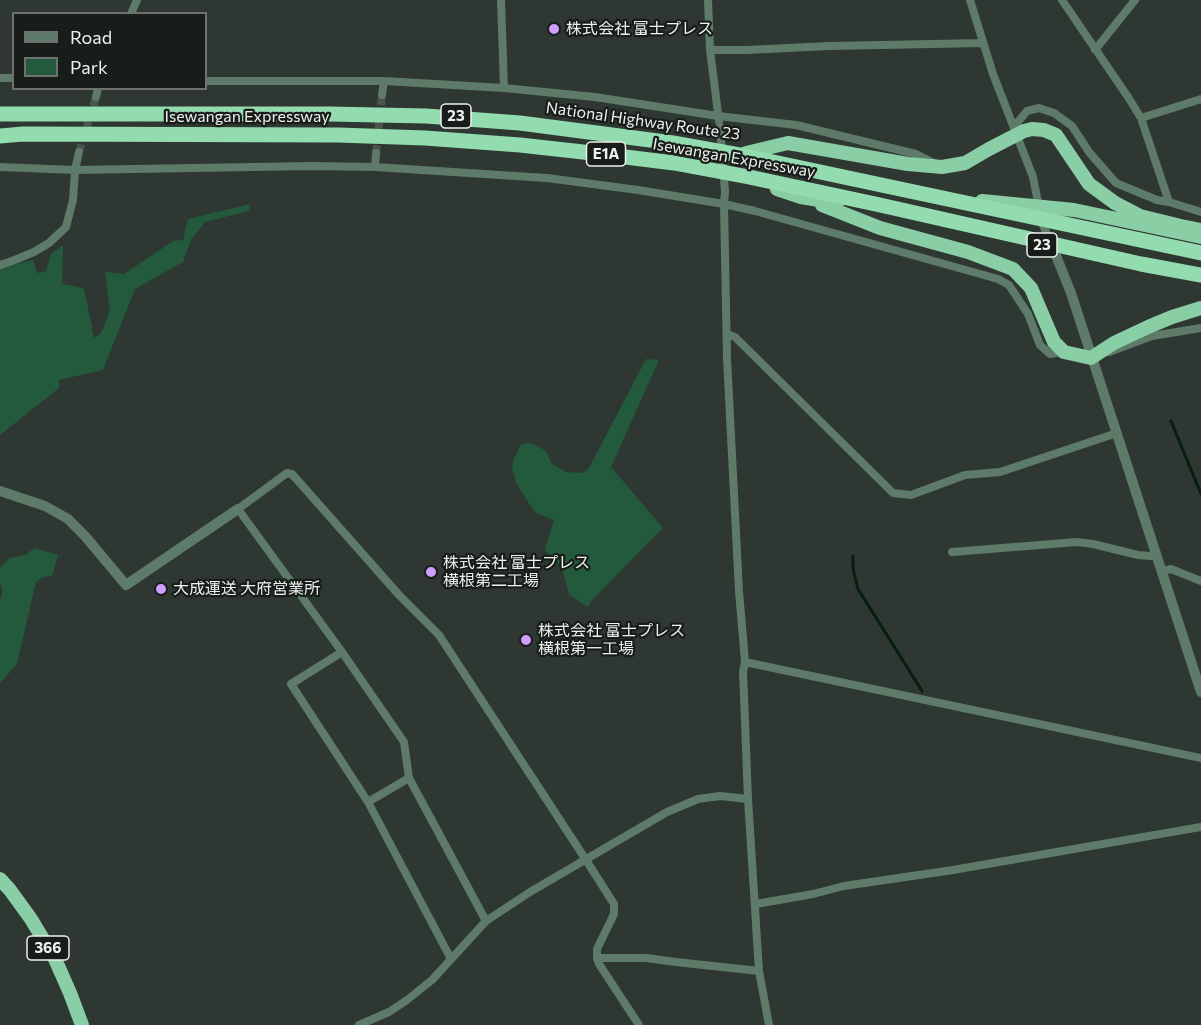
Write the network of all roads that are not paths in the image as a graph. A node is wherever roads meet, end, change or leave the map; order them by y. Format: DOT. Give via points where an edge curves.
graph roads {
  1 [pos="501,0"];
  2 [pos="708,0"];
  3 [pos="970,0"];
  4 [pos="1062,0"];
  5 [pos="1135,0"];
  6 [pos="983,43"];
  7 [pos="710,50"];
  8 [pos="1095,50"];
  9 [pos="207,81"];
  10 [pos="384,81"];
  11 [pos="504,88"];
  12 [pos="382,95"];
  13 [pos="1201,99"];
  14 [pos="0,113"];
  15 [pos="718,116"];
  16 [pos="1141,118"];
  17 [pos="1016,135"];
  18 [pos="0,138"];
  19 [pos="79,152"];
  20 [pos="376,153"];
  21 [pos="746,153"];
  22 [pos="0,167"];
  23 [pos="375,167"];
  24 [pos="942,167"];
  25 [pos="75,170"];
  26 [pos="801,197"];
  27 [pos="1169,202"];
  28 [pos="724,204"];
  29 [pos="1201,212"];
  30 [pos="1201,230"];
  31 [pos="1201,237"];
  32 [pos="1051,243"];
  33 [pos="1201,253"];
  34 [pos="0,265"];
  35 [pos="1201,277"];
  36 [pos="1201,308"];
  37 [pos="1201,328"];
  38 [pos="727,334"];
  39 [pos="1064,352"];
  40 [pos="1091,358"];
  41 [pos="1117,434"];
  42 [pos="0,491"];
  43 [pos="238,509"];
  44 [pos="951,552"];
  45 [pos="1157,554"];
  46 [pos="1162,571"];
  47 [pos="1201,582"];
  48 [pos="342,652"];
  49 [pos="745,662"];
  50 [pos="1201,692"];
  51 [pos="1201,758"];
  52 [pos="409,778"];
  53 [pos="748,799"];
  54 [pos="368,802"];
  55 [pos="1201,827"];
  56 [pos="586,860"];
  57 [pos="0,879"];
  58 [pos="756,904"];
  59 [pos="486,921"];
  60 [pos="597,958"];
  61 [pos="452,959"];
  62 [pos="759,971"];
  63 [pos="82,1025"];
  64 [pos="359,1025"];
  65 [pos="639,1025"];
  66 [pos="769,1025"];
  1 -- 11 [label="street"];
  2 -- 7 [label="street"];
  3 -- 6 [label="street"];
  4 -- 8 [label="street"];
  5 -- 8 [label="street"];
  6 -- 7 [label="street"];
  6 -- 17 [label="street"];
  7 -- 15 [label="street"];
  8 -- 16 [label="street"];
  9 -- 10 [label="street"];
  10 -- 11 [label="street"];
  10 -- 12 [label="street"];
  11 -- 15 [label="street"];
  13 -- 16 [label="street"];
  14 -- 21 [label="highway, National Highway Route 23 / 23" via="262,111 430,115 533,121"];
  14 -- 33 [label="highway, Isewangan Expressway / E1A, bridge" via="340,114 520,123 746,156"];
  15 -- 24 [label="street" via="796,125 916,154"];
  15 -- 28 [label="street, bridge"];
  16 -- 27 [label="street"];
  17 -- 24 [label="highway" via="965,163"];
  17 -- 27 [label="street" via="1018,122 1027,111 1039,108 1054,113 1072,126 1116,183"];
  17 -- 30 [label="highway" via="1032,129 1056,135 1089,184 1115,203 1140,216"];
  17 -- 32 [label="street" via="1033,177 1042,223"];
  18 -- 26 [label="highway, 23" via="438,142 617,159 755,182"];
  18 -- 35 [label="highway, Isewangan Expressway / E1A, bridge" via="34,134 338,135 424,138 601,154 749,177"];
  19 -- 25 [label="street"];
  20 -- 23 [label="street"];
  21 -- 24 [label="highway" via="788,143"];
  21 -- 31 [label="highway, National Highway Route 23 / 23, bridge" via="973,200 1074,210"];
  22 -- 25 [label="street"];
  23 -- 25 [label="street"];
  23 -- 28 [label="street" via="547,178"];
  25 -- 34 [label="street" via="74,200 66,227 42,248"];
  26 -- 35 [label="highway, 23, bridge"];
  26 -- 39 [label="highway" via="880,228 1014,269 1031,288 1054,342"];
  27 -- 29 [label="street"];
  28 -- 38 [label="street"];
  28 -- 39 [label="street" via="998,279 1009,285 1028,314 1040,345 1050,354"];
  32 -- 40 [label="street"];
  36 -- 40 [label="highway" via="1149,327"];
  37 -- 40 [label="street" via="1152,336"];
  38 -- 41 [label="street" via="735,337 893,493 911,495 965,475 999,472"];
  38 -- 49 [label="street"];
  39 -- 40 [label="highway"];
  40 -- 41 [label="street"];
  41 -- 45 [label="street"];
  42 -- 43 [label="street" via="45,506 68,519 126,585"];
  43 -- 48 [label="street"];
  43 -- 56 [label="street" via="287,473 292,474 439,635"];
  44 -- 45 [label="street" via="1077,542 1138,555"];
  45 -- 46 [label="street"];
  46 -- 47 [label="street" via="1171,569"];
  46 -- 50 [label="street"];
  48 -- 52 [label="street" via="404,742"];
  48 -- 54 [label="street" via="291,684"];
  49 -- 51 [label="street"];
  49 -- 53 [label="street"];
  52 -- 54 [label="street"];
  52 -- 59 [label="street"];
  53 -- 56 [label="street" via="698,799 667,812"];
  53 -- 58 [label="street"];
  54 -- 61 [label="street"];
  55 -- 58 [label="street"];
  56 -- 59 [label="street"];
  56 -- 60 [label="street" via="614,904 614,914"];
  57 -- 63 [label="highway, 366" via="32,919 55,959"];
  58 -- 62 [label="street"];
  59 -- 61 [label="street"];
  60 -- 62 [label="street" via="646,958"];
  60 -- 65 [label="street"];
  61 -- 64 [label="street" via="407,1000"];
  62 -- 66 [label="street"];
}
